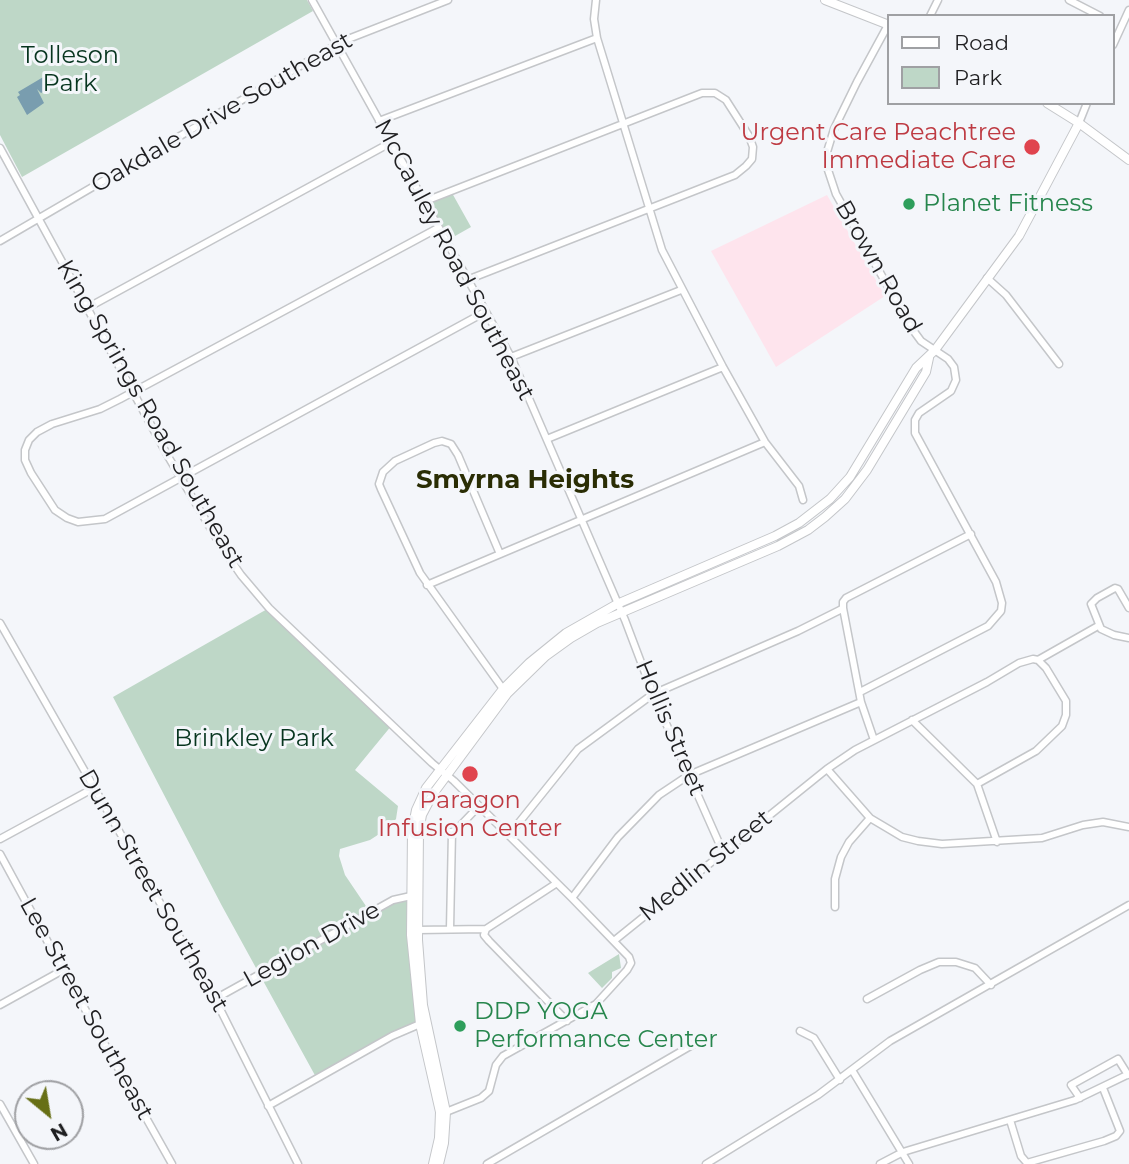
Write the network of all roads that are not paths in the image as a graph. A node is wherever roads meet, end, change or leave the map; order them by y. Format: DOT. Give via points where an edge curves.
graph roads {
  1 [pos="312,0"];
  2 [pos="448,0"];
  3 [pos="596,0"];
  4 [pos="825,0"];
  5 [pos="1069,0"];
  6 [pos="1129,10"];
  7 [pos="1096,14"];
  8 [pos="1115,24"];
  9 [pos="888,25"];
  10 [pos="888,27"];
  11 [pos="1121,27"];
  12 [pos="597,38"];
  13 [pos="1115,40"];
  14 [pos="338,45"];
  15 [pos="1049,105"];
  16 [pos="1086,105"];
  17 [pos="379,121"];
  18 [pos="1079,123"];
  19 [pos="623,124"];
  20 [pos="390,143"];
  21 [pos="0,149"];
  22 [pos="1129,160"];
  23 [pos="423,202"];
  24 [pos="648,209"];
  25 [pos="39,217"];
  26 [pos="438,228"];
  27 [pos="0,241"];
  28 [pos="987,278"];
  29 [pos="467,280"];
  30 [pos="681,290"];
  31 [pos="87,308"];
  32 [pos="485,312"];
  33 [pos="935,350"];
  34 [pos="511,357"];
  35 [pos="929,358"];
  36 [pos="1059,364"];
  37 [pos="723,367"];
  38 [pos="133,392"];
  39 [pos="547,439"];
  40 [pos="765,442"];
  41 [pos="180,477"];
  42 [pos="803,500"];
  43 [pos="582,521"];
  44 [pos="971,534"];
  45 [pos="500,554"];
  46 [pos="427,585"];
  47 [pos="617,604"];
  48 [pos="843,608"];
  49 [pos="1129,608"];
  50 [pos="622,613"];
  51 [pos="0,623"];
  52 [pos="1098,626"];
  53 [pos="1129,638"];
  54 [pos="1038,660"];
  55 [pos="503,690"];
  56 [pos="860,692"];
  57 [pos="653,694"];
  58 [pos="861,702"];
  59 [pos="912,720"];
  60 [pos="874,740"];
  61 [pos="827,769"];
  62 [pos="443,773"];
  63 [pos="689,775"];
  64 [pos="977,784"];
  65 [pos="94,788"];
  66 [pos="479,806"];
  67 [pos="870,818"];
  68 [pos="1129,827"];
  69 [pos="419,831"];
  70 [pos="452,832"];
  71 [pos="509,835"];
  72 [pos="0,839"];
  73 [pos="997,842"];
  74 [pos="723,852"];
  75 [pos="0,854"];
  76 [pos="557,883"];
  77 [pos="411,896"];
  78 [pos="572,898"];
  79 [pos="1129,905"];
  80 [pos="835,906"];
  81 [pos="450,929"];
  82 [pos="486,929"];
  83 [pos="417,930"];
  84 [pos="615,940"];
  85 [pos="63,971"];
  86 [pos="991,985"];
  87 [pos="215,999"];
  88 [pos="867,999"];
  89 [pos="0,1005"];
  90 [pos="567,1021"];
  91 [pos="420,1024"];
  92 [pos="800,1031"];
  93 [pos="699,1041"];
  94 [pos="852,1070"];
  95 [pos="1128,1075"];
  96 [pos="840,1080"];
  97 [pos="1103,1087"];
  98 [pos="1080,1098"];
  99 [pos="0,1104"];
  100 [pos="268,1106"];
  101 [pos="446,1112"];
  102 [pos="1010,1120"];
  103 [pos="903,1152"];
  104 [pos="491,1163"];
  105 [pos="34,1164"];
  106 [pos="173,1164"];
  107 [pos="298,1164"];
  108 [pos="433,1164"];
  109 [pos="439,1164"];
  110 [pos="706,1164"];
  111 [pos="880,1164"];
  112 [pos="909,1164"];
  1 -- 14 [label="street, McCauley Road Southeast"];
  2 -- 14 [label="street, Oakdale Drive Southeast"];
  3 -- 12 [label="street"];
  4 -- 9 [label="main road"];
  5 -- 7 [label="street"];
  6 -- 11 [label="street"];
  8 -- 11 [label="street"];
  10 -- 33 [label="street, Brown Road" via="834,129 827,152 828,170 836,194 910,326"];
  11 -- 13 [label="street"];
  12 -- 17 [label="street"];
  12 -- 19 [label="street"];
  14 -- 17 [label="street, McCauley Road Southeast"];
  14 -- 25 [label="street, Oakdale Drive Southeast"];
  15 -- 18 [label="main road"];
  16 -- 18 [label="street"];
  17 -- 20 [label="street, McCauley Road Southeast"];
  18 -- 22 [label="main road"];
  18 -- 28 [label="main road" via="1026,225"];
  19 -- 23 [label="street"];
  19 -- 24 [label="street"];
  19 -- 24 [label="street" via="696,94 715,93 729,104 752,142 752,159 741,172"];
  20 -- 23 [label="street, McCauley Road Southeast"];
  20 -- 31 [label="street"];
  21 -- 25 [label="street, King Springs Road Southeast"];
  23 -- 26 [label="street, McCauley Road Southeast"];
  24 -- 29 [label="street"];
  24 -- 30 [label="street"];
  25 -- 27 [label="street, Oakdale Drive Southeast"];
  25 -- 31 [label="street, King Springs Road Southeast"];
  26 -- 29 [label="street, McCauley Road Southeast"];
  26 -- 38 [label="street"];
  28 -- 33 [label="main road"];
  28 -- 36 [label="street" via="1006,295"];
  29 -- 32 [label="street, McCauley Road Southeast"];
  30 -- 34 [label="street"];
  30 -- 37 [label="street"];
  31 -- 38 [label="street, King Springs Road Southeast"];
  32 -- 34 [label="street, McCauley Road Southeast"];
  32 -- 41 [label="street"];
  33 -- 35 [label="main road"];
  33 -- 44 [label="street, Brown Road" via="952,363 956,380 951,391 919,413 915,433"];
  34 -- 39 [label="street, McCauley Road Southeast"];
  35 -- 47 [label="main road" via="916,368 850,477 818,509 775,536"];
  35 -- 50 [label="main road" via="926,372 867,470 825,517 778,547"];
  37 -- 39 [label="street"];
  37 -- 40 [label="street"];
  38 -- 41 [label="street, King Springs Road Southeast"];
  38 -- 41 [label="street" via="37,432 25,450 31,473 55,510 78,522 104,519"];
  39 -- 43 [label="street, McCauley Road Southeast"];
  40 -- 42 [label="street" via="799,486"];
  40 -- 43 [label="street"];
  41 -- 62 [label="street, King Springs Road Southeast" via="226,555 259,597"];
  43 -- 45 [label="street"];
  43 -- 47 [label="street, McCauley Road Southeast"];
  44 -- 48 [label="street" via="847,598"];
  44 -- 56 [label="street" via="996,582 1001,611 988,626"];
  45 -- 46 [label="street"];
  45 -- 46 [label="street" via="454,448 447,441 433,443 395,461 383,472 379,484"];
  46 -- 55 [label="street"];
  47 -- 50 [label="street, Hollis Street"];
  47 -- 55 [label="main road" via="553,643"];
  48 -- 56 [label="street"];
  48 -- 57 [label="street"];
  49 -- 52 [label="street" via="1118,589 1104,593 1091,604"];
  50 -- 57 [label="street, Hollis Street"];
  50 -- 62 [label="main road" via="579,632 527,673"];
  51 -- 65 [label="street, Dunn Street Southeast"];
  52 -- 53 [label="street"];
  52 -- 54 [label="street, Medlin Street"];
  54 -- 59 [label="street, Medlin Street" via="1018,663"];
  54 -- 64 [label="street" via="1066,701 1062,726 1036,751"];
  55 -- 62 [label="main road"];
  56 -- 58 [label="street"];
  57 -- 63 [label="street, Hollis Street"];
  57 -- 71 [label="street" via="578,749"];
  58 -- 60 [label="street"];
  58 -- 63 [label="street"];
  59 -- 60 [label="street, Medlin Street"];
  59 -- 64 [label="street"];
  60 -- 61 [label="street, Medlin Street"];
  61 -- 67 [label="street"];
  61 -- 74 [label="street, Medlin Street"];
  62 -- 66 [label="street, King Springs Road Southeast"];
  62 -- 69 [label="main road"];
  62 -- 77 [label="main road" via="421,799 413,820"];
  63 -- 74 [label="street, Hollis Street"];
  63 -- 78 [label="street" via="659,795 618,837"];
  64 -- 73 [label="street"];
  65 -- 72 [label="street"];
  65 -- 87 [label="street, Dunn Street Southeast"];
  66 -- 70 [label="street"];
  66 -- 71 [label="street, King Springs Road Southeast"];
  67 -- 73 [label="street" via="918,841"];
  67 -- 80 [label="street" via="841,857"];
  68 -- 73 [label="street" via="1102,822 1042,838"];
  69 -- 70 [label="street"];
  69 -- 83 [label="main road"];
  70 -- 81 [label="street"];
  71 -- 76 [label="street, King Springs Road Southeast"];
  74 -- 84 [label="street, Medlin Street"];
  75 -- 85 [label="street, Lee Street Southeast"];
  76 -- 78 [label="street, King Springs Road Southeast"];
  76 -- 82 [label="street"];
  77 -- 87 [label="street, Legion Drive" via="393,900"];
  77 -- 91 [label="main road"];
  78 -- 84 [label="street, King Springs Road Southeast"];
  79 -- 86 [label="street"];
  81 -- 82 [label="street"];
  81 -- 83 [label="street"];
  82 -- 90 [label="street" via="489,942"];
  83 -- 101 [label="main road" via="423,1006"];
  84 -- 90 [label="street, Medlin Street" via="629,957 629,968 596,1004"];
  85 -- 89 [label="street"];
  85 -- 106 [label="street, Lee Street Southeast"];
  86 -- 88 [label="street" via="975,968 939,962"];
  86 -- 94 [label="street" via="890,1041"];
  87 -- 100 [label="street, Dunn Street Southeast"];
  90 -- 101 [label="street, Medlin Street" via="503,1056 489,1091"];
  91 -- 100 [label="street"];
  91 -- 108 [label="main road" via="440,1112"];
  92 -- 96 [label="street" via="814,1038"];
  93 -- 104 [label="street"];
  94 -- 96 [label="street"];
  94 -- 103 [label="street"];
  95 -- 97 [label="street"];
  95 -- 98 [label="street" via="1118,1059 1071,1085"];
  96 -- 110 [label="street"];
  97 -- 98 [label="street"];
  97 -- 102 [label="street" via="1120,1131 1104,1141 1025,1163"];
  98 -- 102 [label="street"];
  99 -- 105 [label="street"];
  100 -- 107 [label="street, Dunn Street Southeast"];
  101 -- 109 [label="main road"];
  102 -- 103 [label="street"];
  103 -- 111 [label="street"];
  103 -- 112 [label="street"];
}
